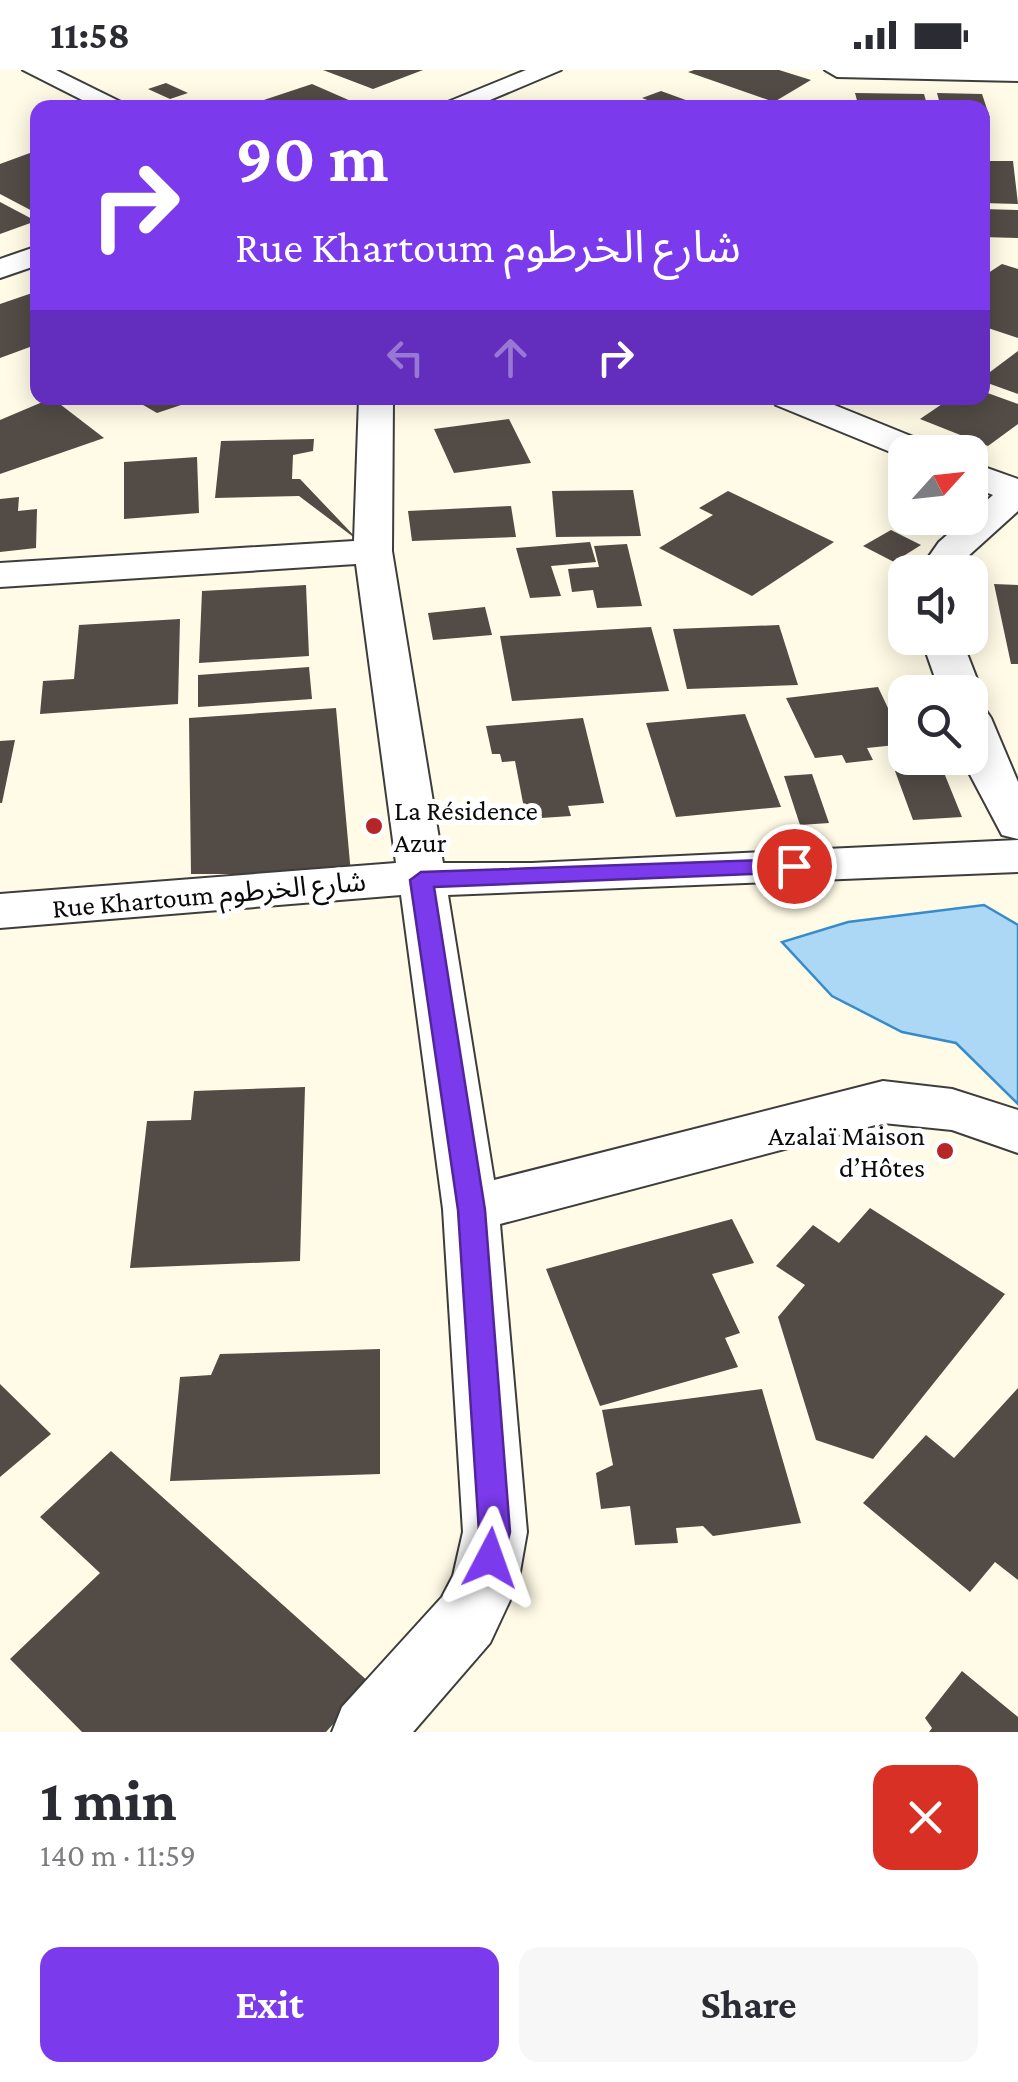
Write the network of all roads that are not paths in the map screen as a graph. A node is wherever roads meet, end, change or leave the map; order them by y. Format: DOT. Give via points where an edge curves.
graph roads {
  1 [pos="34,70"];
  2 [pos="529,72"];
  3 [pos="1018,74"];
  4 [pos="842,77"];
  5 [pos="102,100"];
  6 [pos="464,100"];
  7 [pos="30,259"];
  8 [pos="0,269"];
  9 [pos="376,405"];
  10 [pos="805,405"];
  11 [pos="888,439"];
  12 [pos="988,480"];
  13 [pos="988,518"];
  14 [pos="969,535"];
  15 [pos="373,552"];
  16 [pos="948,555"];
  17 [pos="0,575"];
  18 [pos="988,767"];
  19 [pos="1018,824"];
  20 [pos="1018,856"];
  21 [pos="421,880"];
  22 [pos="0,911"];
  23 [pos="1018,1132"];
  24 [pos="471,1210"];
  25 [pos="367,1732"];
  1 -- 5 [label="street"];
  2 -- 6 [label="street"];
  3 -- 4 [label="street"];
  7 -- 8 [label="street"];
  9 -- 15 [label="street"];
  10 -- 11 [label="street"];
  12 -- 13 [label="street" via="1018,492"];
  14 -- 16 [label="street"];
  15 -- 17 [label="street"];
  15 -- 21 [label="street"];
  18 -- 19 [label="street"];
  20 -- 21 [label="street, Rue Khartoum شارع الخرطوم"];
  21 -- 22 [label="street, Rue Khartoum شارع الخرطوم" via="318,882"];
  21 -- 24 [label="street"];
  23 -- 24 [label="street" via="938,1104 883,1102"];
  24 -- 25 [label="street" via="495,1532 485,1583 466,1620"];
}
